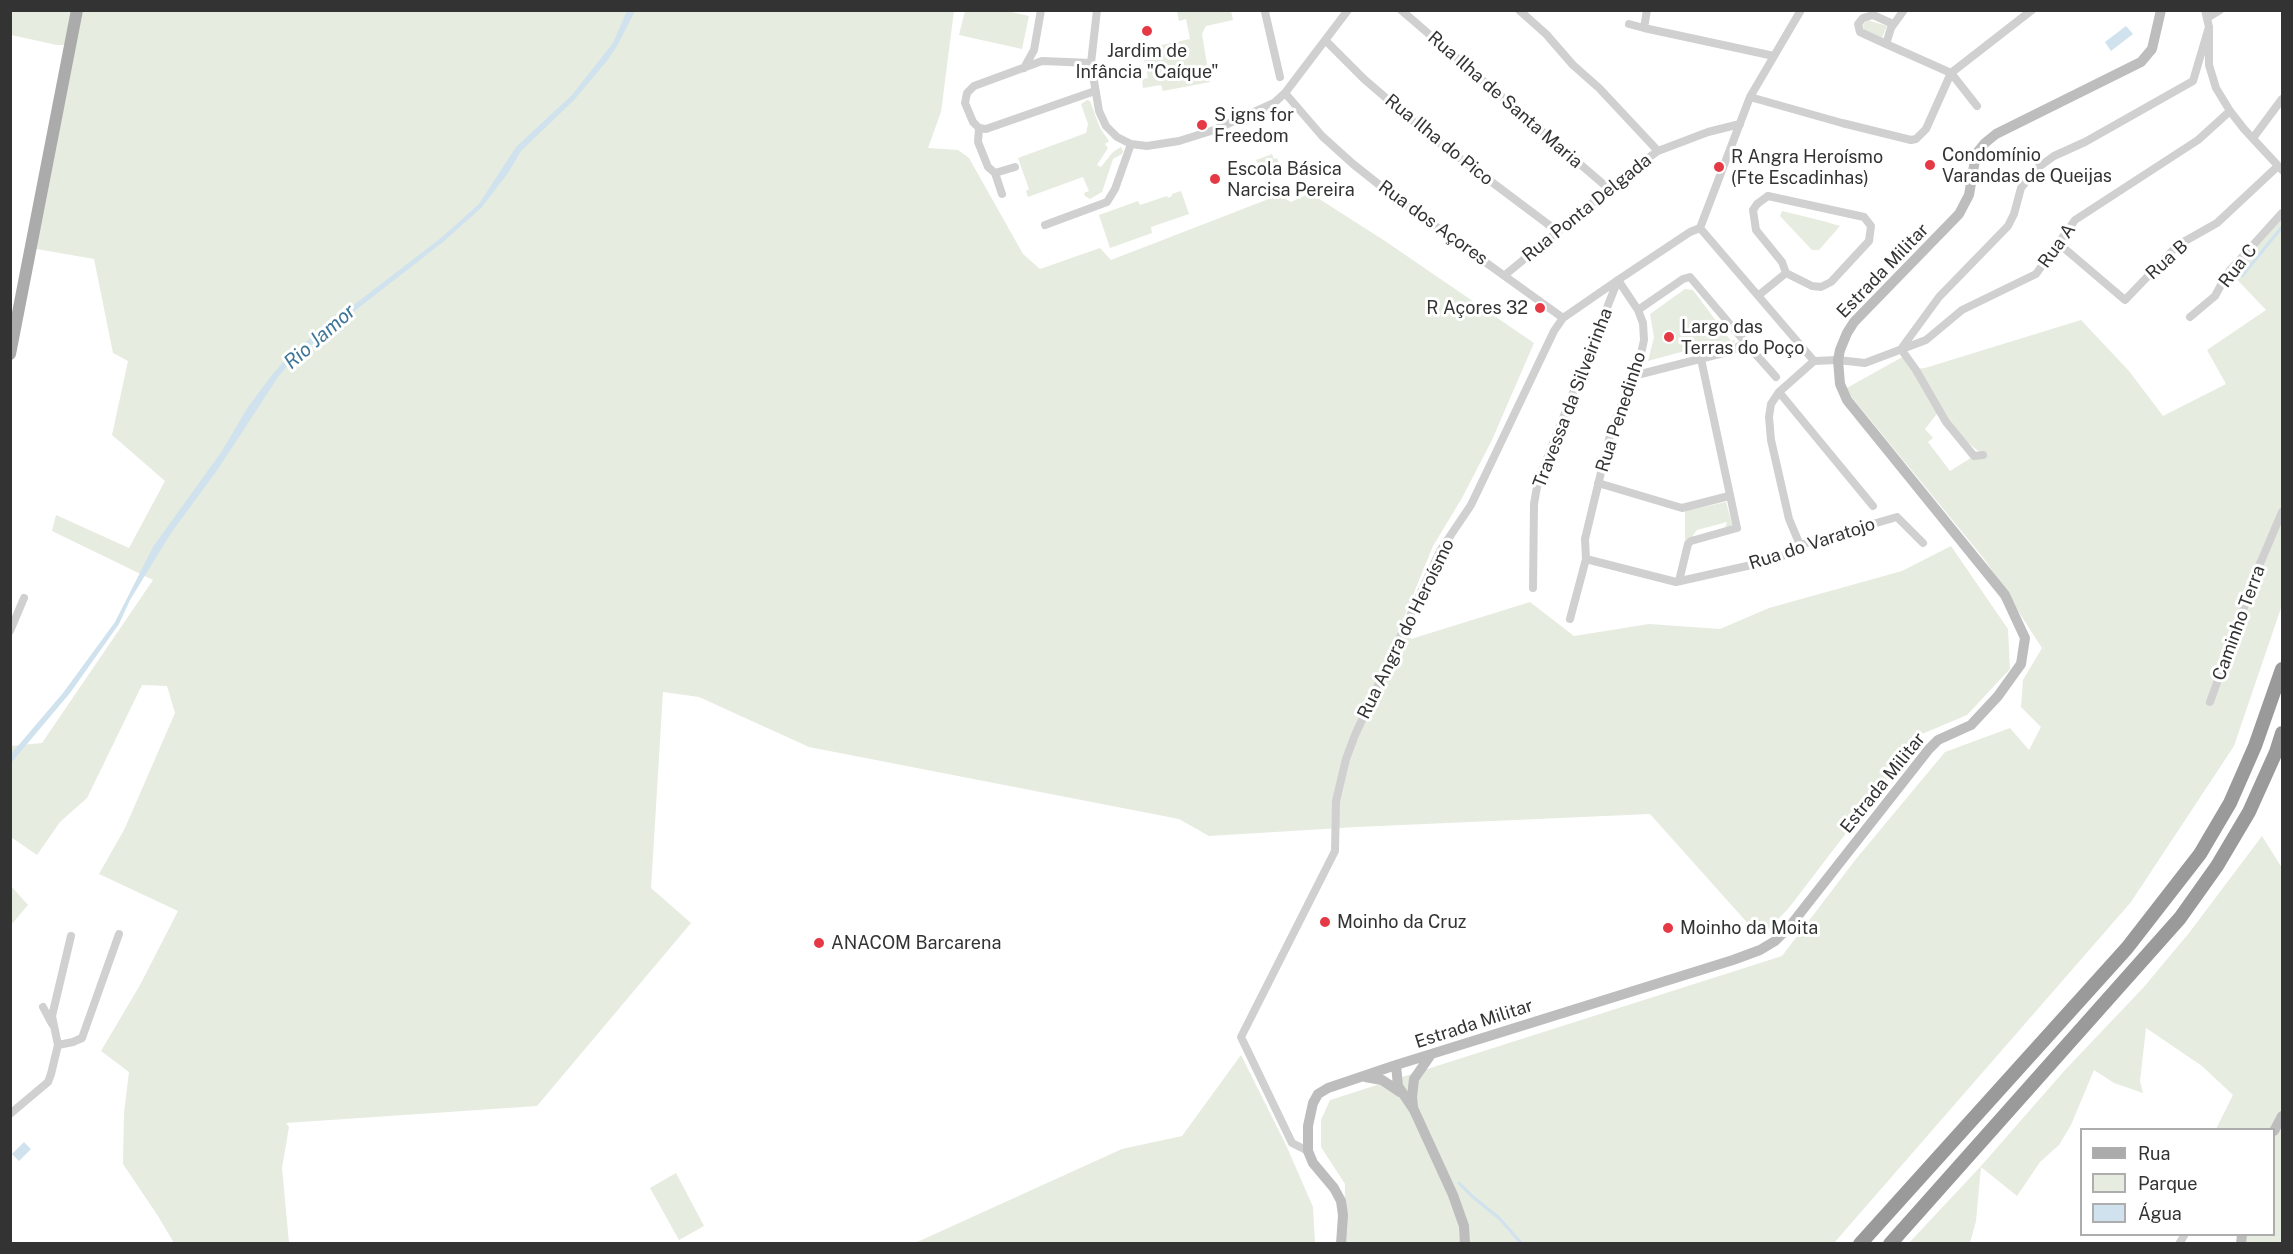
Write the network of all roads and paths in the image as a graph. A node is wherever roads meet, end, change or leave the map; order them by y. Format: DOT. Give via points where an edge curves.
graph roads {
  1 [pos="77,10"];
  2 [pos="1041,10"];
  3 [pos="1097,10"];
  4 [pos="1348,10"];
  5 [pos="1401,10"];
  6 [pos="1647,10"];
  7 [pos="1801,10"];
  8 [pos="1904,10"];
  9 [pos="2032,10"];
  10 [pos="2161,10"];
  11 [pos="2220,10"];
  12 [pos="1265,11"];
  13 [pos="1521,11"];
  14 [pos="2206,16"];
  15 [pos="1629,24"];
  16 [pos="1893,24"];
  17 [pos="1644,28"];
  18 [pos="1326,41"];
  19 [pos="1887,44"];
  20 [pos="1774,56"];
  21 [pos="1091,63"];
  22 [pos="1024,68"];
  23 [pos="1951,73"];
  24 [pos="1280,77"];
  25 [pos="1095,91"];
  26 [pos="1285,93"];
  27 [pos="1750,97"];
  28 [pos="2283,99"];
  29 [pos="1977,106"];
  30 [pos="2230,111"];
  31 [pos="1740,124"];
  32 [pos="979,128"];
  33 [pos="2253,138"];
  34 [pos="1131,144"];
  35 [pos="1658,151"];
  36 [pos="1015,167"];
  37 [pos="2280,168"];
  38 [pos="995,173"];
  39 [pos="1609,189"];
  40 [pos="1002,194"];
  41 [pos="2283,213"];
  42 [pos="1045,225"];
  43 [pos="1700,228"];
  44 [pos="1557,231"];
  45 [pos="2058,243"];
  46 [pos="1786,273"];
  47 [pos="1505,275"];
  48 [pos="1618,280"];
  49 [pos="1759,295"];
  50 [pos="1638,310"];
  51 [pos="2190,317"];
  52 [pos="1563,318"];
  53 [pos="1745,342"];
  54 [pos="1900,350"];
  55 [pos="10,354"];
  56 [pos="1701,359"];
  57 [pos="1838,360"];
  58 [pos="1814,361"];
  59 [pos="1633,376"];
  60 [pos="1776,377"];
  61 [pos="1779,392"];
  62 [pos="1983,454"];
  63 [pos="1598,483"];
  64 [pos="1729,496"];
  65 [pos="1873,506"];
  66 [pos="2283,512"];
  67 [pos="1923,543"];
  68 [pos="1800,545"];
  69 [pos="1586,559"];
  70 [pos="1679,581"];
  71 [pos="1533,588"];
  72 [pos="24,598"];
  73 [pos="1570,619"];
  74 [pos="10,631"];
  75 [pos="2283,669"];
  76 [pos="2210,702"];
  77 [pos="2283,733"];
  78 [pos="119,934"];
  79 [pos="71,936"];
  80 [pos="43,1007"];
  81 [pos="52,1025"];
  82 [pos="58,1045"];
  83 [pos="1430,1055"];
  84 [pos="1396,1065"];
  85 [pos="1362,1077"];
  86 [pos="1407,1095"];
  87 [pos="10,1114"];
  88 [pos="2282,1116"];
  89 [pos="2271,1128"];
  90 [pos="1308,1151"];
  91 [pos="1341,1244"];
  92 [pos="1465,1244"];
  93 [pos="1860,1244"];
  94 [pos="1890,1244"];
  1 -- 55 [label="main road"];
  2 -- 22 [label="street" via="1034,50"];
  3 -- 21 [label="street"];
  4 -- 18 [label="street"];
  5 -- 39 [label="street, Rua Ilha de Santa Maria"];
  6 -- 17 [label="street"];
  7 -- 20 [label="street"];
  8 -- 16 [label="street"];
  9 -- 23 [label="street"];
  10 -- 57 [label="street, Estrada Militar" via="2152,49 2141,62 1985,143 1976,154 1968,195 1959,214 1854,322 1843,340"];
  11 -- 14 [label="street"];
  12 -- 24 [label="street"];
  13 -- 35 [label="street"];
  14 -- 30 [label="street" via="2211,76"];
  14 -- 54 [label="street" via="2193,81 2036,169 2021,188 2008,226 1939,297"];
  15 -- 17 [label="street"];
  16 -- 19 [label="street"];
  16 -- 19 [label="street" via="1873,15 1858,24 1860,32"];
  17 -- 20 [label="street"];
  18 -- 26 [label="street"];
  18 -- 44 [label="street, Rua Ilha do Pico" via="1429,135"];
  19 -- 23 [label="street"];
  20 -- 27 [label="street"];
  21 -- 22 [label="street" via="1053,60"];
  21 -- 25 [label="street"];
  22 -- 32 [label="street" via="974,86 967,93 965,102"];
  23 -- 27 [label="street" via="1926,129 1911,140"];
  23 -- 29 [label="street"];
  25 -- 32 [label="street"];
  25 -- 34 [label="street" via="1106,126"];
  26 -- 34 [label="street" via="1270,105 1214,130 1155,146"];
  26 -- 47 [label="street, Rua dos Açores" via="1347,160"];
  27 -- 31 [label="street"];
  28 -- 33 [label="street"];
  30 -- 33 [label="street"];
  30 -- 45 [label="street, Rua A" via="2198,140 2074,220"];
  31 -- 35 [label="street, Rua Ponta Delgada"];
  31 -- 43 [label="street"];
  32 -- 38 [label="street" via="978,141 988,167"];
  33 -- 37 [label="street"];
  34 -- 42 [label="street" via="1107,202"];
  35 -- 39 [label="street, Rua Ponta Delgada"];
  36 -- 38 [label="street"];
  37 -- 45 [label="street, Rua B" via="2217,223 2178,245 2125,300"];
  38 -- 40 [label="street"];
  39 -- 44 [label="street, Rua Ponta Delgada"];
  41 -- 51 [label="street, Rua C" via="2227,274 2215,297"];
  43 -- 48 [label="street, Rua Angra do Heroísmo"];
  43 -- 49 [label="street"];
  44 -- 47 [label="street, Rua Ponta Delgada"];
  45 -- 54 [label="street, Rua A" via="2036,274 1962,310 1926,340"];
  46 -- 46 [label="street" via="1812,286 1831,282 1869,241 1871,226 1867,219 1768,196 1757,204 1753,214 1756,230 1782,262"];
  46 -- 49 [label="street"];
  47 -- 52 [label="street, Rua dos Açores"];
  48 -- 50 [label="street, Rua Penedinho"];
  48 -- 52 [label="street, Rua Angra do Heroísmo"];
  48 -- 71 [label="street, Travessa da Silveirinha" via="1538,481"];
  49 -- 58 [label="street"];
  50 -- 53 [label="street" via="1690,277"];
  50 -- 59 [label="street, Rua Penedinho" via="1644,340"];
  52 -- 90 [label="street, Rua Angra do Heroísmo" via="1471,505 1440,551 1355,735 1336,801 1335,851 1241,1037 1292,1143"];
  53 -- 56 [label="street" via="1731,351"];
  53 -- 60 [label="street"];
  54 -- 57 [label="street, Rua A" via="1864,363"];
  54 -- 62 [label="street" via="1946,422 1974,456"];
  56 -- 59 [label="street"];
  56 -- 64 [label="street"];
  57 -- 58 [label="street, Rua A"];
  57 -- 83 [label="street, Estrada Militar" via="1840,384 1847,400 2005,595 2025,638 2021,664 1971,725 1938,740 1929,749 1775,941 1733,960"];
  58 -- 61 [label="street"];
  59 -- 63 [label="street, Rua Penedinho" via="1611,431"];
  61 -- 65 [label="street"];
  61 -- 68 [label="street" via="1771,404 1771,440"];
  63 -- 64 [label="street" via="1682,508"];
  63 -- 69 [label="street, Rua Penedinho" via="1585,539"];
  64 -- 70 [label="street" via="1737,528 1691,541"];
  66 -- 76 [label="street, Caminho Terra" via="2259,566"];
  67 -- 68 [label="street, Rua do Varatojo" via="1897,517"];
  68 -- 70 [label="street, Rua do Varatojo" via="1778,559"];
  69 -- 70 [label="street, Rua do Varatojo"];
  69 -- 73 [label="street, Rua Penedinho"];
  72 -- 74 [label="street"];
  75 -- 93 [label="highway" via="2230,803 2194,862 2127,948"];
  77 -- 94 [label="highway" via="2249,812 2180,918"];
  78 -- 82 [label="street" via="82,1038"];
  79 -- 81 [label="street"];
  80 -- 81 [label="street"];
  81 -- 82 [label="street"];
  82 -- 87 [label="street" via="48,1082"];
  83 -- 84 [label="street, Estrada Militar"];
  83 -- 86 [label="street"];
  84 -- 85 [label="street, Estrada Militar"];
  84 -- 86 [label="street" via="1396,1078"];
  85 -- 86 [label="street" via="1382,1080"];
  85 -- 90 [label="street, Estrada Militar" via="1318,1094 1308,1126"];
  86 -- 92 [label="street" via="1453,1195 1464,1226"];
  88 -- 89 [label="street"];
  90 -- 91 [label="street" via="1341,1201"];
}
